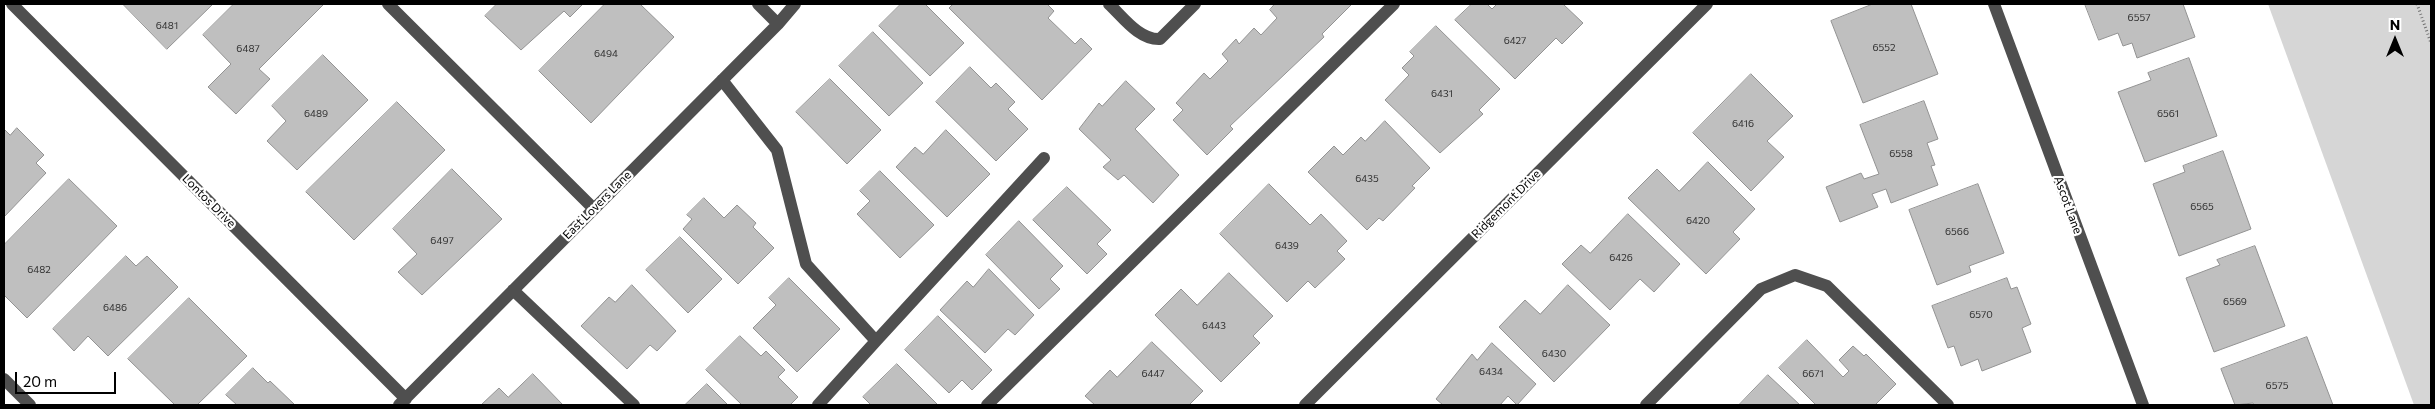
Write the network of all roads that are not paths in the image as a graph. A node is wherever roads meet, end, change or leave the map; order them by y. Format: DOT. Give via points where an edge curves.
graph roads {
  1 [pos="12,4"];
  2 [pos="388,4"];
  3 [pos="758,4"];
  4 [pos="795,4"];
  5 [pos="1109,4"];
  6 [pos="1195,4"];
  7 [pos="1394,4"];
  8 [pos="1707,4"];
  9 [pos="1994,4"];
  10 [pos="778,24"];
  11 [pos="722,80"];
  12 [pos="1044,158"];
  13 [pos="593,208"];
  14 [pos="513,290"];
  15 [pos="876,341"];
  16 [pos="4,379"];
  17 [pos="402,402"];
  18 [pos="30,405"];
  19 [pos="634,405"];
  20 [pos="818,405"];
  21 [pos="987,405"];
  22 [pos="1305,405"];
  23 [pos="1646,405"];
  24 [pos="1948,405"];
  25 [pos="2141,405"];
  1 -- 17 [label="street, Lontos Drive"];
  2 -- 13 [label="street"];
  3 -- 10 [label="street"];
  4 -- 10 [label="street, East Lovers Lane"];
  5 -- 6 [label="street" via="1144,37 1153,39 1160,39"];
  7 -- 21 [label="street"];
  8 -- 22 [label="street, Ridgemont Drive"];
  9 -- 25 [label="street, Ascot Lane"];
  10 -- 11 [label="street, East Lovers Lane"];
  11 -- 13 [label="street, East Lovers Lane"];
  11 -- 15 [label="street" via="777,150 806,264"];
  12 -- 15 [label="street"];
  13 -- 14 [label="street, East Lovers Lane"];
  14 -- 17 [label="street, East Lovers Lane"];
  14 -- 19 [label="street"];
  15 -- 20 [label="street"];
  16 -- 18 [label="street"];
  23 -- 24 [label="street" via="1761,289 1795,275 1827,286"];
}
